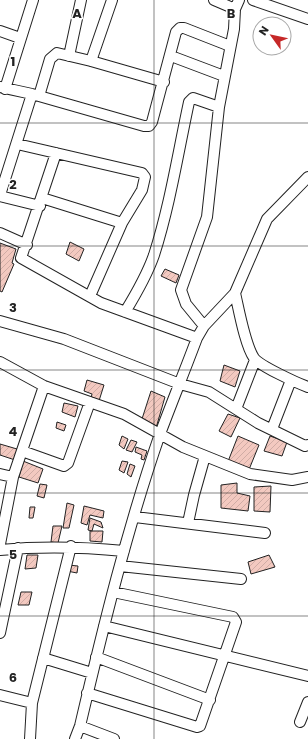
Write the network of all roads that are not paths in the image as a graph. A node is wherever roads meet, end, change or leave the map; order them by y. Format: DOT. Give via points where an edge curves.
graph roads {
  1 [pos="33,0"];
  2 [pos="81,0"];
  3 [pos="112,0"];
  4 [pos="214,0"];
  5 [pos="253,0"];
  6 [pos="237,5"];
  7 [pos="308,19"];
  8 [pos="0,31"];
  9 [pos="20,38"];
  10 [pos="230,46"];
  11 [pos="69,56"];
  12 [pos="170,56"];
  13 [pos="91,61"];
  14 [pos="224,76"];
  15 [pos="164,82"];
  16 [pos="3,88"];
  17 [pos="35,95"];
  18 [pos="219,107"];
  19 [pos="17,144"];
  20 [pos="56,153"];
  21 [pos="308,177"];
  22 [pos="0,196"];
  23 [pos="41,202"];
  24 [pos="122,223"];
  25 [pos="0,233"];
  26 [pos="26,245"];
  27 [pos="235,293"];
  28 [pos="90,296"];
  29 [pos="125,312"];
  30 [pos="0,321"];
  31 [pos="204,326"];
  32 [pos="197,338"];
  33 [pos="255,360"];
  34 [pos="0,362"];
  35 [pos="291,380"];
  36 [pos="180,384"];
  37 [pos="44,386"];
  38 [pos="308,387"];
  39 [pos="90,402"];
  40 [pos="236,410"];
  41 [pos="272,430"];
  42 [pos="160,434"];
  43 [pos="308,445"];
  44 [pos="22,451"];
  45 [pos="205,456"];
  46 [pos="0,474"];
  47 [pos="14,477"];
  48 [pos="308,477"];
  49 [pos="135,516"];
  50 [pos="188,523"];
  51 [pos="265,533"];
  52 [pos="0,544"];
  53 [pos="71,546"];
  54 [pos="18,548"];
  55 [pos="0,550"];
  56 [pos="124,551"];
  57 [pos="120,566"];
  58 [pos="241,579"];
  59 [pos="113,592"];
  60 [pos="104,626"];
  61 [pos="0,633"];
  62 [pos="224,655"];
  63 [pos="43,658"];
  64 [pos="96,658"];
  65 [pos="92,672"];
  66 [pos="308,676"];
  67 [pos="87,693"];
  68 [pos="0,695"];
  69 [pos="210,700"];
  70 [pos="308,702"];
  71 [pos="32,703"];
  72 [pos="300,722"];
  73 [pos="80,726"];
  74 [pos="30,739"];
  75 [pos="75,739"];
  76 [pos="114,739"];
  1 -- 9 [label="street"];
  2 -- 11 [label="street"];
  3 -- 13 [label="street"];
  4 -- 6 [label="street"];
  5 -- 7 [label="street"];
  6 -- 10 [label="street"];
  8 -- 9 [label="street"];
  9 -- 16 [label="street"];
  10 -- 12 [label="street" via="180,28 176,32"];
  10 -- 14 [label="street"];
  11 -- 13 [label="street"];
  11 -- 17 [label="street" via="57,53 50,59"];
  12 -- 14 [label="street"];
  12 -- 15 [label="street"];
  13 -- 15 [label="street"];
  14 -- 18 [label="street"];
  15 -- 17 [label="street" via="149,126"];
  16 -- 17 [label="street"];
  17 -- 19 [label="street"];
  18 -- 29 [label="street" via="193,98 189,102 153,256"];
  18 -- 31 [label="street" via="208,217 181,290 186,304"];
  19 -- 20 [label="street"];
  19 -- 22 [label="street"];
  20 -- 23 [label="street"];
  20 -- 24 [label="street" via="144,174 142,190"];
  21 -- 27 [label="street" via="267,219"];
  22 -- 23 [label="street"];
  23 -- 24 [label="street"];
  23 -- 26 [label="street"];
  24 -- 28 [label="street"];
  25 -- 26 [label="street"];
  26 -- 28 [label="street" via="21,258 23,260"];
  27 -- 31 [label="street"];
  27 -- 33 [label="street" via="250,351"];
  28 -- 29 [label="street"];
  29 -- 32 [label="street"];
  30 -- 36 [label="street" via="64,339"];
  31 -- 32 [label="street"];
  32 -- 36 [label="street"];
  33 -- 35 [label="street"];
  33 -- 40 [label="street"];
  34 -- 37 [label="street"];
  35 -- 38 [label="street"];
  35 -- 41 [label="street"];
  36 -- 40 [label="street" via="209,392"];
  36 -- 42 [label="street"];
  37 -- 39 [label="street"];
  37 -- 44 [label="street"];
  39 -- 42 [label="street" via="136,419"];
  39 -- 44 [label="street" via="68,463 64,466"];
  40 -- 41 [label="street"];
  41 -- 43 [label="street" via="305,446"];
  42 -- 45 [label="street"];
  42 -- 49 [label="street"];
  44 -- 47 [label="street"];
  45 -- 48 [label="street" via="250,474 292,480"];
  45 -- 50 [label="street"];
  46 -- 47 [label="street"];
  47 -- 52 [label="street"];
  49 -- 50 [label="street"];
  49 -- 56 [label="street"];
  50 -- 51 [label="street"];
  53 -- 54 [label="street"];
  53 -- 56 [label="street"];
  53 -- 63 [label="street"];
  54 -- 55 [label="street"];
  54 -- 61 [label="street"];
  56 -- 57 [label="street"];
  57 -- 58 [label="street"];
  57 -- 59 [label="street"];
  59 -- 60 [label="street"];
  59 -- 62 [label="street" via="233,617 236,622"];
  60 -- 62 [label="street"];
  60 -- 64 [label="street"];
  62 -- 66 [label="street"];
  62 -- 69 [label="street"];
  63 -- 65 [label="street"];
  63 -- 71 [label="street"];
  64 -- 65 [label="street"];
  64 -- 69 [label="street"];
  65 -- 67 [label="street"];
  67 -- 69 [label="street" via="197,727 203,721"];
  67 -- 73 [label="street"];
  68 -- 71 [label="street"];
  70 -- 72 [label="street"];
  71 -- 74 [label="street"];
  73 -- 75 [label="street"];
  73 -- 76 [label="street"];
}
